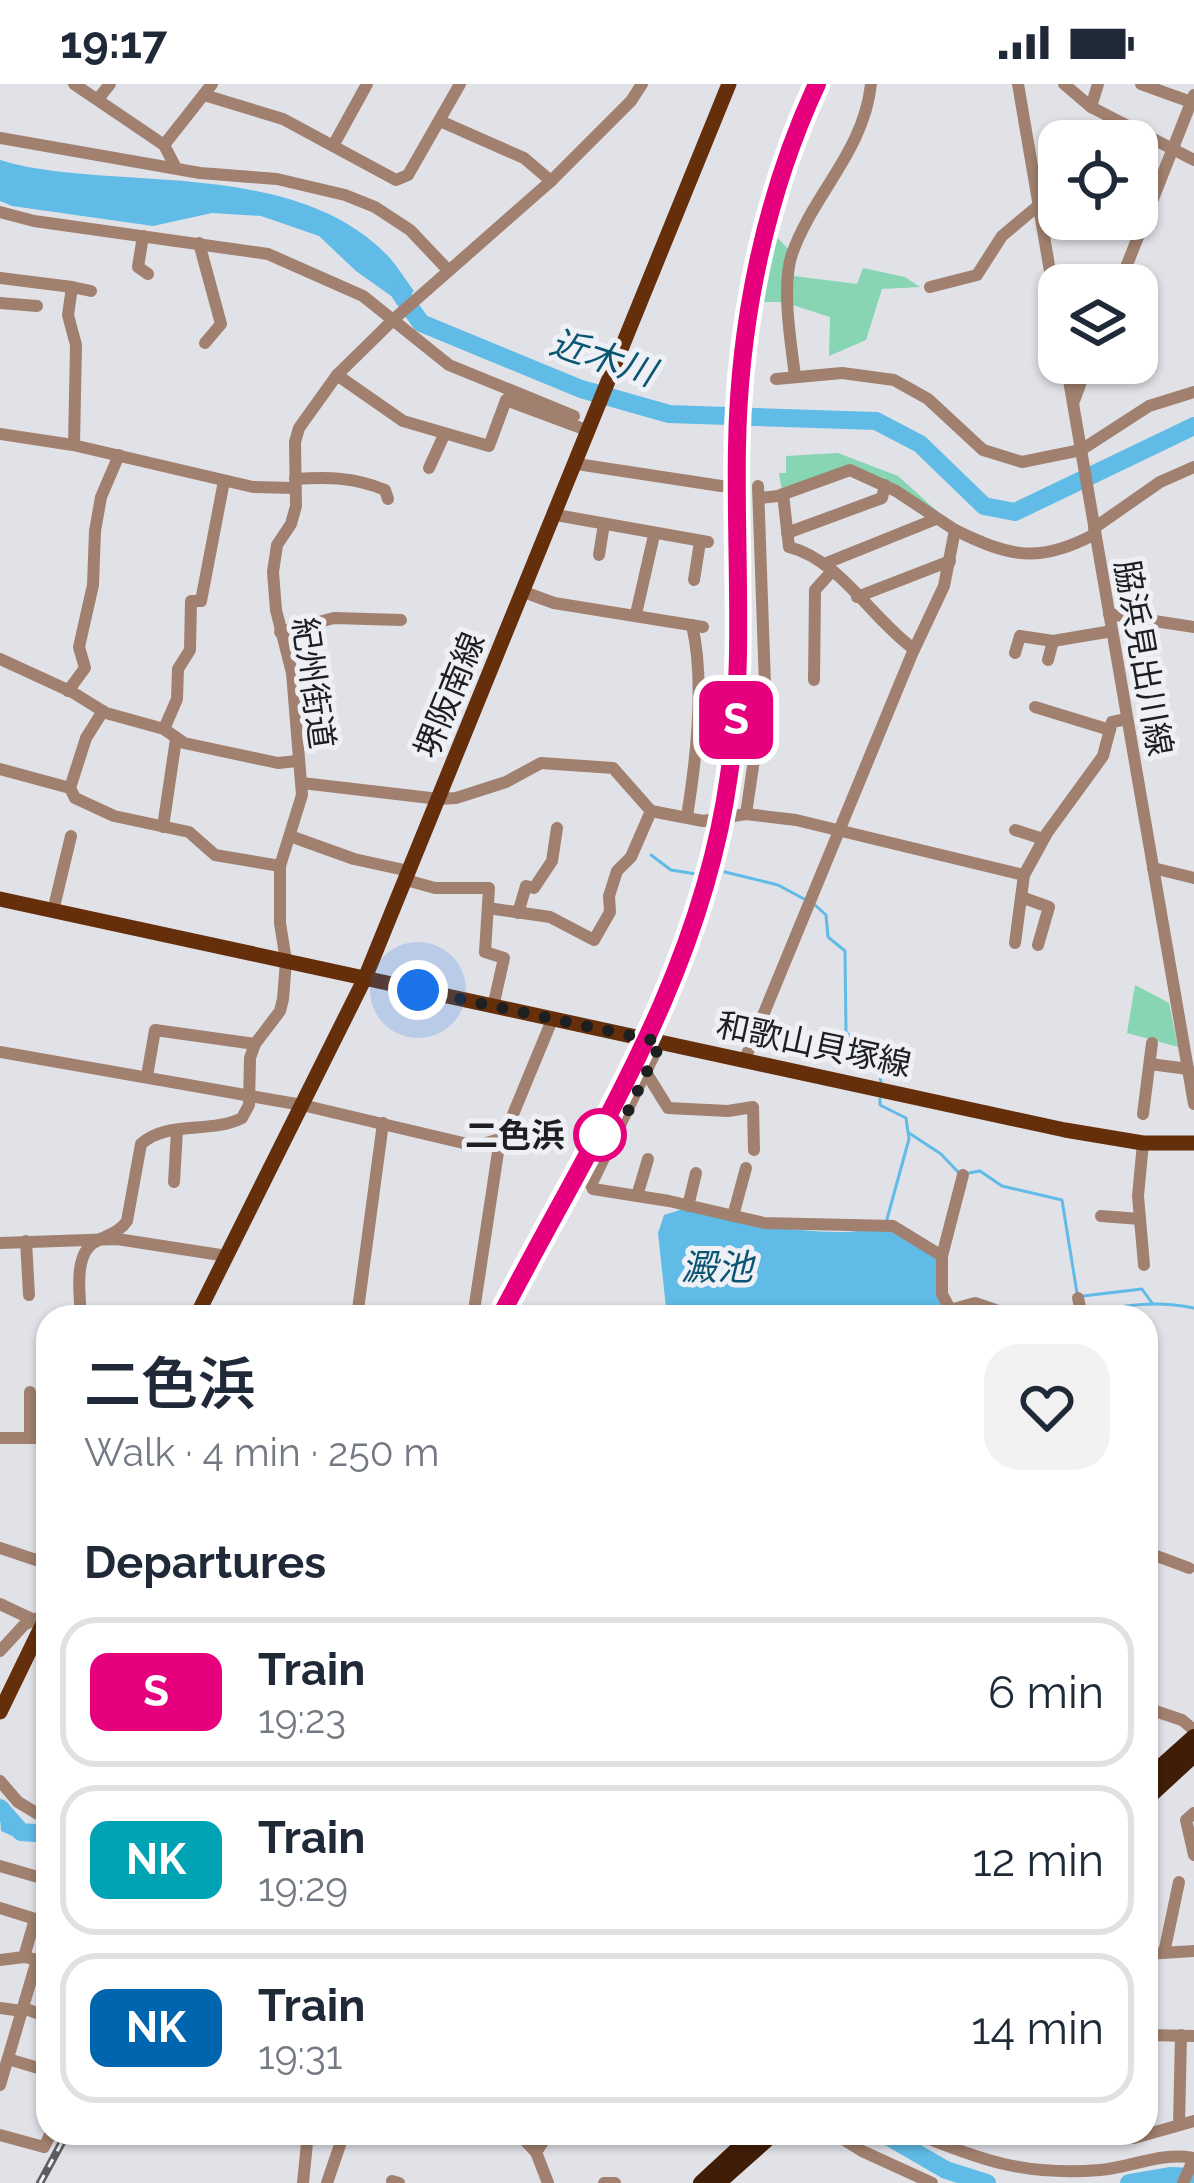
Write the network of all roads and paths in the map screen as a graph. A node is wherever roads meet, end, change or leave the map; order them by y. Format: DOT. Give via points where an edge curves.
graph roads {
  1 [pos="74,84"];
  2 [pos="110,84"];
  3 [pos="460,84"];
  4 [pos="642,84"];
  5 [pos="729,84"];
  6 [pos="871,84"];
  7 [pos="1018,84"];
  8 [pos="1064,84"];
  9 [pos="1099,84"];
  10 [pos="1141,84"];
  11 [pos="362,86"];
  12 [pos="208,89"];
  13 [pos="98,99"];
  14 [pos="1192,99"];
  15 [pos="1091,106"];
  16 [pos="440,121"];
  17 [pos="0,138"];
  18 [pos="334,144"];
  19 [pos="164,145"];
  20 [pos="1172,148"];
  21 [pos="1194,160"];
  22 [pos="176,168"];
  23 [pos="551,181"];
  24 [pos="1038,199"];
  25 [pos="1038,206"];
  26 [pos="0,212"];
  27 [pos="143,236"];
  28 [pos="199,243"];
  29 [pos="1127,264"];
  30 [pos="446,272"];
  31 [pos="148,274"];
  32 [pos="0,278"];
  33 [pos="73,286"];
  34 [pos="930,287"];
  35 [pos="91,292"];
  36 [pos="0,303"];
  37 [pos="37,307"];
  38 [pos="395,318"];
  39 [pos="205,343"];
  40 [pos="337,375"];
  41 [pos="795,376"];
  42 [pos="776,379"];
  43 [pos="1069,384"];
  44 [pos="1080,384"];
  45 [pos="1194,392"];
  46 [pos="1072,404"];
  47 [pos="574,416"];
  48 [pos="591,426"];
  49 [pos="0,434"];
  50 [pos="444,435"];
  51 [pos="74,445"];
  52 [pos="1081,450"];
  53 [pos="119,455"];
  54 [pos="577,464"];
  55 [pos="1194,466"];
  56 [pos="429,468"];
  57 [pos="224,481"];
  58 [pos="294,483"];
  59 [pos="886,485"];
  60 [pos="721,486"];
  61 [pos="783,494"];
  62 [pos="906,498"];
  63 [pos="388,499"];
  64 [pos="556,515"];
  65 [pos="936,519"];
  66 [pos="604,524"];
  67 [pos="1094,528"];
  68 [pos="955,530"];
  69 [pos="904,532"];
  70 [pos="787,533"];
  71 [pos="654,535"];
  72 [pos="599,555"];
  73 [pos="950,561"];
  74 [pos="828,568"];
  75 [pos="694,580"];
  76 [pos="524,592"];
  77 [pos="857,597"];
  78 [pos="637,614"];
  79 [pos="1109,614"];
  80 [pos="401,620"];
  81 [pos="1194,627"];
  82 [pos="1112,631"];
  83 [pos="280,632"];
  84 [pos="1053,640"];
  85 [pos="914,649"];
  86 [pos="1016,653"];
  87 [pos="0,659"];
  88 [pos="1048,660"];
  89 [pos="814,680"];
  90 [pos="68,691"];
  91 [pos="1040,705"];
  92 [pos="103,711"];
  93 [pos="1127,719"];
  94 [pos="164,729"];
  95 [pos="1110,730"];
  96 [pos="176,739"];
  97 [pos="297,761"];
  98 [pos="0,769"];
  99 [pos="302,783"];
  100 [pos="70,788"];
  101 [pos="439,799"];
  102 [pos="651,811"];
  103 [pos="746,814"];
  104 [pos="686,816"];
  105 [pos="163,827"];
  106 [pos="557,828"];
  107 [pos="1015,830"];
  108 [pos="837,833"];
  109 [pos="71,836"];
  110 [pos="290,836"];
  111 [pos="1043,838"];
  112 [pos="280,866"];
  113 [pos="1153,868"];
  114 [pos="408,875"];
  115 [pos="1024,875"];
  116 [pos="1194,878"];
  117 [pos="1021,897"];
  118 [pos="0,899"];
  119 [pos="488,908"];
  120 [pos="53,911"];
  121 [pos="518,913"];
  122 [pos="1015,943"];
  123 [pos="1038,945"];
  124 [pos="286,962"];
  125 [pos="365,978"];
  126 [pos="493,1007"];
  127 [pos="552,1020"];
  128 [pos="661,1042"];
  129 [pos="1152,1042"];
  130 [pos="255,1044"];
  131 [pos="0,1052"];
  132 [pos="745,1059"];
  133 [pos="1150,1064"];
  134 [pos="1188,1069"];
  135 [pos="647,1074"];
  136 [pos="147,1076"];
  137 [pos="248,1097"];
  138 [pos="1194,1104"];
  139 [pos="302,1106"];
  140 [pos="1143,1114"];
  141 [pos="383,1123"];
  142 [pos="178,1130"];
  143 [pos="500,1139"];
  144 [pos="1143,1143"];
  145 [pos="1194,1143"];
  146 [pos="754,1150"];
  147 [pos="648,1160"];
  148 [pos="746,1168"];
  149 [pos="696,1173"];
  150 [pos="963,1175"];
  151 [pos="174,1182"];
  152 [pos="637,1196"];
  153 [pos="688,1206"];
  154 [pos="733,1216"];
  155 [pos="1100,1216"];
  156 [pos="1140,1219"];
  157 [pos="101,1239"];
  158 [pos="26,1241"];
  159 [pos="0,1243"];
  160 [pos="227,1256"];
  161 [pos="942,1256"];
  162 [pos="1144,1265"];
  163 [pos="29,1295"];
  164 [pos="1078,1298"];
  165 [pos="81,1305"];
  166 [pos="202,1305"];
  167 [pos="359,1305"];
  168 [pos="474,1305"];
  169 [pos="947,1305"];
  170 [pos="1080,1305"];
  171 [pos="30,1392"];
  172 [pos="0,1438"];
  173 [pos="31,1438"];
  174 [pos="36,1438"];
  175 [pos="0,1548"];
  176 [pos="1158,1556"];
  177 [pos="36,1560"];
  178 [pos="1189,1568"];
  179 [pos="0,1604"];
  180 [pos="36,1615"];
  181 [pos="36,1619"];
  182 [pos="36,1628"];
  183 [pos="0,1652"];
  184 [pos="0,1712"];
  185 [pos="1158,1712"];
  186 [pos="1194,1734"];
  187 [pos="1194,1755"];
  188 [pos="1158,1768"];
  189 [pos="0,1781"];
  190 [pos="1158,1788"];
  191 [pos="36,1813"];
  192 [pos="1194,1813"];
  193 [pos="1194,1855"];
  194 [pos="0,1866"];
  195 [pos="36,1876"];
  196 [pos="1179,1882"];
  197 [pos="0,1908"];
  198 [pos="36,1919"];
  199 [pos="1194,1952"];
  200 [pos="1158,1953"];
  201 [pos="1164,1953"];
  202 [pos="0,1960"];
  203 [pos="36,1960"];
  204 [pos="0,2008"];
  205 [pos="22,2010"];
  206 [pos="36,2014"];
  207 [pos="1187,2036"];
  208 [pos="5,2056"];
  209 [pos="36,2067"];
  210 [pos="0,2085"];
  211 [pos="1194,2121"];
  212 [pos="1179,2126"];
  213 [pos="1158,2130"];
  214 [pos="0,2135"];
  215 [pos="36,2145"];
  216 [pos="307,2145"];
  217 [pos="339,2145"];
  218 [pos="529,2145"];
  219 [pos="541,2145"];
  220 [pos="742,2145"];
  221 [pos="761,2145"];
  222 [pos="852,2145"];
  223 [pos="944,2145"];
  224 [pos="536,2152"];
  225 [pos="1194,2158"];
  226 [pos="303,2181"];
  227 [pos="324,2183"];
  228 [pos="548,2183"];
  229 [pos="604,2183"];
  230 [pos="615,2183"];
  231 [pos="700,2183"];
  232 [pos="718,2183"];
  233 [pos="932,2183"];
  234 [pos="1183,2183"];
  1 -- 13 [label="street"];
  2 -- 13 [label="street"];
  3 -- 16 [label="street"];
  4 -- 23 [label="street, 紀州街道"];
  5 -- 48 [label="main road, 堺阪南線"];
  6 -- 41 [label="street" via="860,133 790,256"];
  7 -- 24 [label="street"];
  8 -- 15 [label="street"];
  9 -- 15 [label="street"];
  10 -- 14 [label="street"];
  11 -- 18 [label="street"];
  12 -- 18 [label="street"];
  12 -- 19 [label="street"];
  13 -- 19 [label="street"];
  14 -- 20 [label="street"];
  15 -- 20 [label="street"];
  16 -- 18 [label="street" via="409,175 397,179"];
  16 -- 23 [label="street" via="524,158"];
  17 -- 22 [label="street"];
  19 -- 22 [label="street"];
  20 -- 21 [label="street"];
  20 -- 29 [label="street"];
  22 -- 30 [label="street" via="345,195 410,230"];
  23 -- 30 [label="street, 紀州街道"];
  25 -- 34 [label="street" via="1002,236 977,275"];
  26 -- 27 [label="street"];
  27 -- 28 [label="street"];
  27 -- 31 [label="street" via="138,267"];
  28 -- 38 [label="street" via="268,254"];
  28 -- 39 [label="street" via="221,324"];
  30 -- 38 [label="street, 紀州街道"];
  32 -- 33 [label="street"];
  33 -- 35 [label="street"];
  33 -- 51 [label="street"];
  36 -- 37 [label="street"];
  38 -- 40 [label="street, 紀州街道"];
  38 -- 47 [label="street" via="449,365"];
  40 -- 50 [label="street" via="404,421"];
  40 -- 58 [label="street, 紀州街道" via="299,428"];
  41 -- 42 [label="street"];
  41 -- 52 [label="street" via="894,380 928,399 983,450 1008,460"];
  43 -- 46 [label="street, 脇浜見出川線"];
  44 -- 46 [label="street"];
  45 -- 52 [label="street" via="1149,406"];
  46 -- 52 [label="street, 脇浜見出川線"];
  48 -- 50 [label="street" via="506,400 489,446"];
  48 -- 54 [label="main road, 堺阪南線"];
  49 -- 51 [label="street"];
  50 -- 56 [label="street"];
  51 -- 53 [label="street"];
  52 -- 67 [label="street, 脇浜見出川線"];
  53 -- 57 [label="street"];
  53 -- 90 [label="street" via="100,497 79,647 86,668"];
  54 -- 60 [label="street"];
  54 -- 64 [label="main road, 堺阪南線"];
  55 -- 67 [label="street"];
  57 -- 58 [label="street"];
  57 -- 94 [label="street" via="201,602 190,601 190,650"];
  58 -- 63 [label="street" via="336,476 385,490"];
  58 -- 83 [label="street, 紀州街道" via="296,506 273,572"];
  59 -- 61 [label="street" via="847,470"];
  59 -- 62 [label="street"];
  59 -- 70 [label="street" via="882,498"];
  61 -- 70 [label="street"];
  61 -- 103 [label="street" via="759,492 765,685"];
  62 -- 65 [label="street"];
  62 -- 69 [label="street"];
  64 -- 66 [label="street"];
  64 -- 76 [label="main road, 堺阪南線"];
  65 -- 68 [label="street"];
  65 -- 69 [label="street"];
  66 -- 71 [label="street"];
  66 -- 72 [label="street"];
  67 -- 68 [label="street" via="1058,551 1031,555"];
  67 -- 79 [label="street, 脇浜見出川線"];
  68 -- 73 [label="street"];
  69 -- 74 [label="street"];
  70 -- 74 [label="street" via="789,547"];
  71 -- 75 [label="street" via="704,542"];
  71 -- 78 [label="street"];
  73 -- 77 [label="street"];
  73 -- 85 [label="street"];
  74 -- 77 [label="street"];
  74 -- 89 [label="street" via="815,590"];
  76 -- 78 [label="street"];
  76 -- 101 [label="main road, 堺阪南線"];
  77 -- 85 [label="street"];
  78 -- 104 [label="street" via="698,626"];
  79 -- 81 [label="street"];
  79 -- 82 [label="street, 脇浜見出川線"];
  80 -- 83 [label="street" via="334,618"];
  82 -- 84 [label="street"];
  82 -- 93 [label="street, 脇浜見出川線"];
  83 -- 97 [label="street, 紀州街道" via="292,673"];
  84 -- 86 [label="street" via="1020,635"];
  84 -- 88 [label="street"];
  85 -- 108 [label="street"];
  87 -- 90 [label="street"];
  90 -- 92 [label="street"];
  91 -- 95 [label="street"];
  92 -- 94 [label="street"];
  92 -- 100 [label="street"];
  93 -- 95 [label="street"];
  93 -- 113 [label="street, 脇浜見出川線"];
  94 -- 96 [label="street"];
  95 -- 111 [label="street" via="1103,756"];
  96 -- 97 [label="street"];
  96 -- 105 [label="street"];
  97 -- 99 [label="street, 紀州街道"];
  98 -- 100 [label="street"];
  99 -- 101 [label="street"];
  99 -- 110 [label="street, 紀州街道"];
  100 -- 105 [label="street" via="114,816"];
  101 -- 102 [label="street" via="553,761 613,767"];
  101 -- 114 [label="main road, 堺阪南線"];
  102 -- 104 [label="street"];
  102 -- 121 [label="street" via="593,940 550,917"];
  103 -- 104 [label="street"];
  103 -- 108 [label="street"];
  105 -- 112 [label="street" via="189,832 214,855"];
  106 -- 121 [label="street" via="552,861 534,888 526,886"];
  107 -- 111 [label="street"];
  108 -- 115 [label="street"];
  108 -- 132 [label="street"];
  109 -- 120 [label="street"];
  110 -- 112 [label="street, 紀州街道"];
  110 -- 114 [label="street"];
  111 -- 115 [label="street"];
  112 -- 124 [label="street, 紀州街道"];
  113 -- 116 [label="street"];
  113 -- 134 [label="street, 脇浜見出川線"];
  114 -- 119 [label="street" via="435,888 489,888"];
  114 -- 125 [label="main road, 堺阪南線"];
  115 -- 117 [label="street"];
  117 -- 122 [label="street"];
  117 -- 123 [label="street" via="1049,908"];
  118 -- 120 [label="main road, 和歌山貝塚線"];
  119 -- 121 [label="street"];
  119 -- 126 [label="street" via="485,952 504,958"];
  120 -- 124 [label="main road, 和歌山貝塚線"];
  124 -- 125 [label="main road, 和歌山貝塚線"];
  124 -- 130 [label="street, 紀州街道" via="280,1011"];
  125 -- 126 [label="main road, 和歌山貝塚線"];
  125 -- 139 [label="main road, 堺阪南線"];
  126 -- 127 [label="main road, 和歌山貝塚線"];
  127 -- 128 [label="main road, 和歌山貝塚線"];
  127 -- 143 [label="street"];
  128 -- 132 [label="main road, 和歌山貝塚線"];
  128 -- 135 [label="street"];
  129 -- 133 [label="street"];
  130 -- 136 [label="street" via="155,1030"];
  130 -- 137 [label="street, 紀州街道"];
  131 -- 136 [label="street"];
  132 -- 144 [label="main road, 和歌山貝塚線"];
  133 -- 134 [label="street"];
  133 -- 140 [label="street"];
  134 -- 138 [label="street, 脇浜見出川線"];
  135 -- 146 [label="street" via="668,1108 753,1107"];
  135 -- 152 [label="street" via="591,1185"];
  136 -- 137 [label="street"];
  137 -- 139 [label="street"];
  137 -- 142 [label="street" via="248,1112 233,1122"];
  139 -- 141 [label="street"];
  139 -- 160 [label="main road, 堺阪南線"];
  141 -- 143 [label="street" via="476,1146"];
  141 -- 167 [label="street"];
  142 -- 151 [label="street"];
  142 -- 157 [label="street" via="141,1144 127,1221"];
  143 -- 168 [label="street"];
  144 -- 145 [label="main road, 和歌山貝塚線"];
  144 -- 156 [label="street"];
  147 -- 152 [label="street"];
  148 -- 154 [label="street"];
  149 -- 153 [label="street"];
  150 -- 161 [label="street"];
  152 -- 153 [label="street"];
  153 -- 154 [label="street"];
  154 -- 161 [label="street" via="893,1226"];
  155 -- 156 [label="street"];
  156 -- 162 [label="street"];
  157 -- 158 [label="street"];
  157 -- 160 [label="street"];
  157 -- 165 [label="street" via="82,1261"];
  158 -- 159 [label="street"];
  158 -- 163 [label="street"];
  160 -- 166 [label="main road, 堺阪南線"];
  161 -- 169 [label="street"];
  164 -- 170 [label="street"];
  171 -- 173 [label="street"];
  172 -- 173 [label="street"];
  173 -- 174 [label="street"];
  175 -- 177 [label="street"];
  176 -- 178 [label="street"];
  179 -- 180 [label="street"];
  181 -- 183 [label="street"];
  182 -- 184 [label="main road"];
  185 -- 186 [label="street"];
  186 -- 188 [label="highway"];
  187 -- 190 [label="highway"];
  189 -- 191 [label="street"];
  192 -- 193 [label="street" via="1186,1820"];
  194 -- 195 [label="street"];
  196 -- 201 [label="street"];
  197 -- 198 [label="street"];
  199 -- 201 [label="street"];
  200 -- 201 [label="street"];
  202 -- 203 [label="street"];
  203 -- 205 [label="street"];
  204 -- 205 [label="street"];
  205 -- 206 [label="street"];
  205 -- 208 [label="street"];
  207 -- 212 [label="street"];
  208 -- 209 [label="street"];
  208 -- 210 [label="street"];
  211 -- 212 [label="street"];
  212 -- 213 [label="street"];
  214 -- 215 [label="street"];
  216 -- 226 [label="street"];
  217 -- 227 [label="street"];
  218 -- 224 [label="street"];
  219 -- 224 [label="street"];
  220 -- 231 [label="highway"];
  221 -- 232 [label="highway"];
  222 -- 233 [label="street"];
  223 -- 225 [label="street" via="1010,2168 1102,2170"];
  224 -- 228 [label="street"];
  225 -- 234 [label="street"];
  226 -- 227 [label="street"];
  229 -- 230 [label="street"];
}
